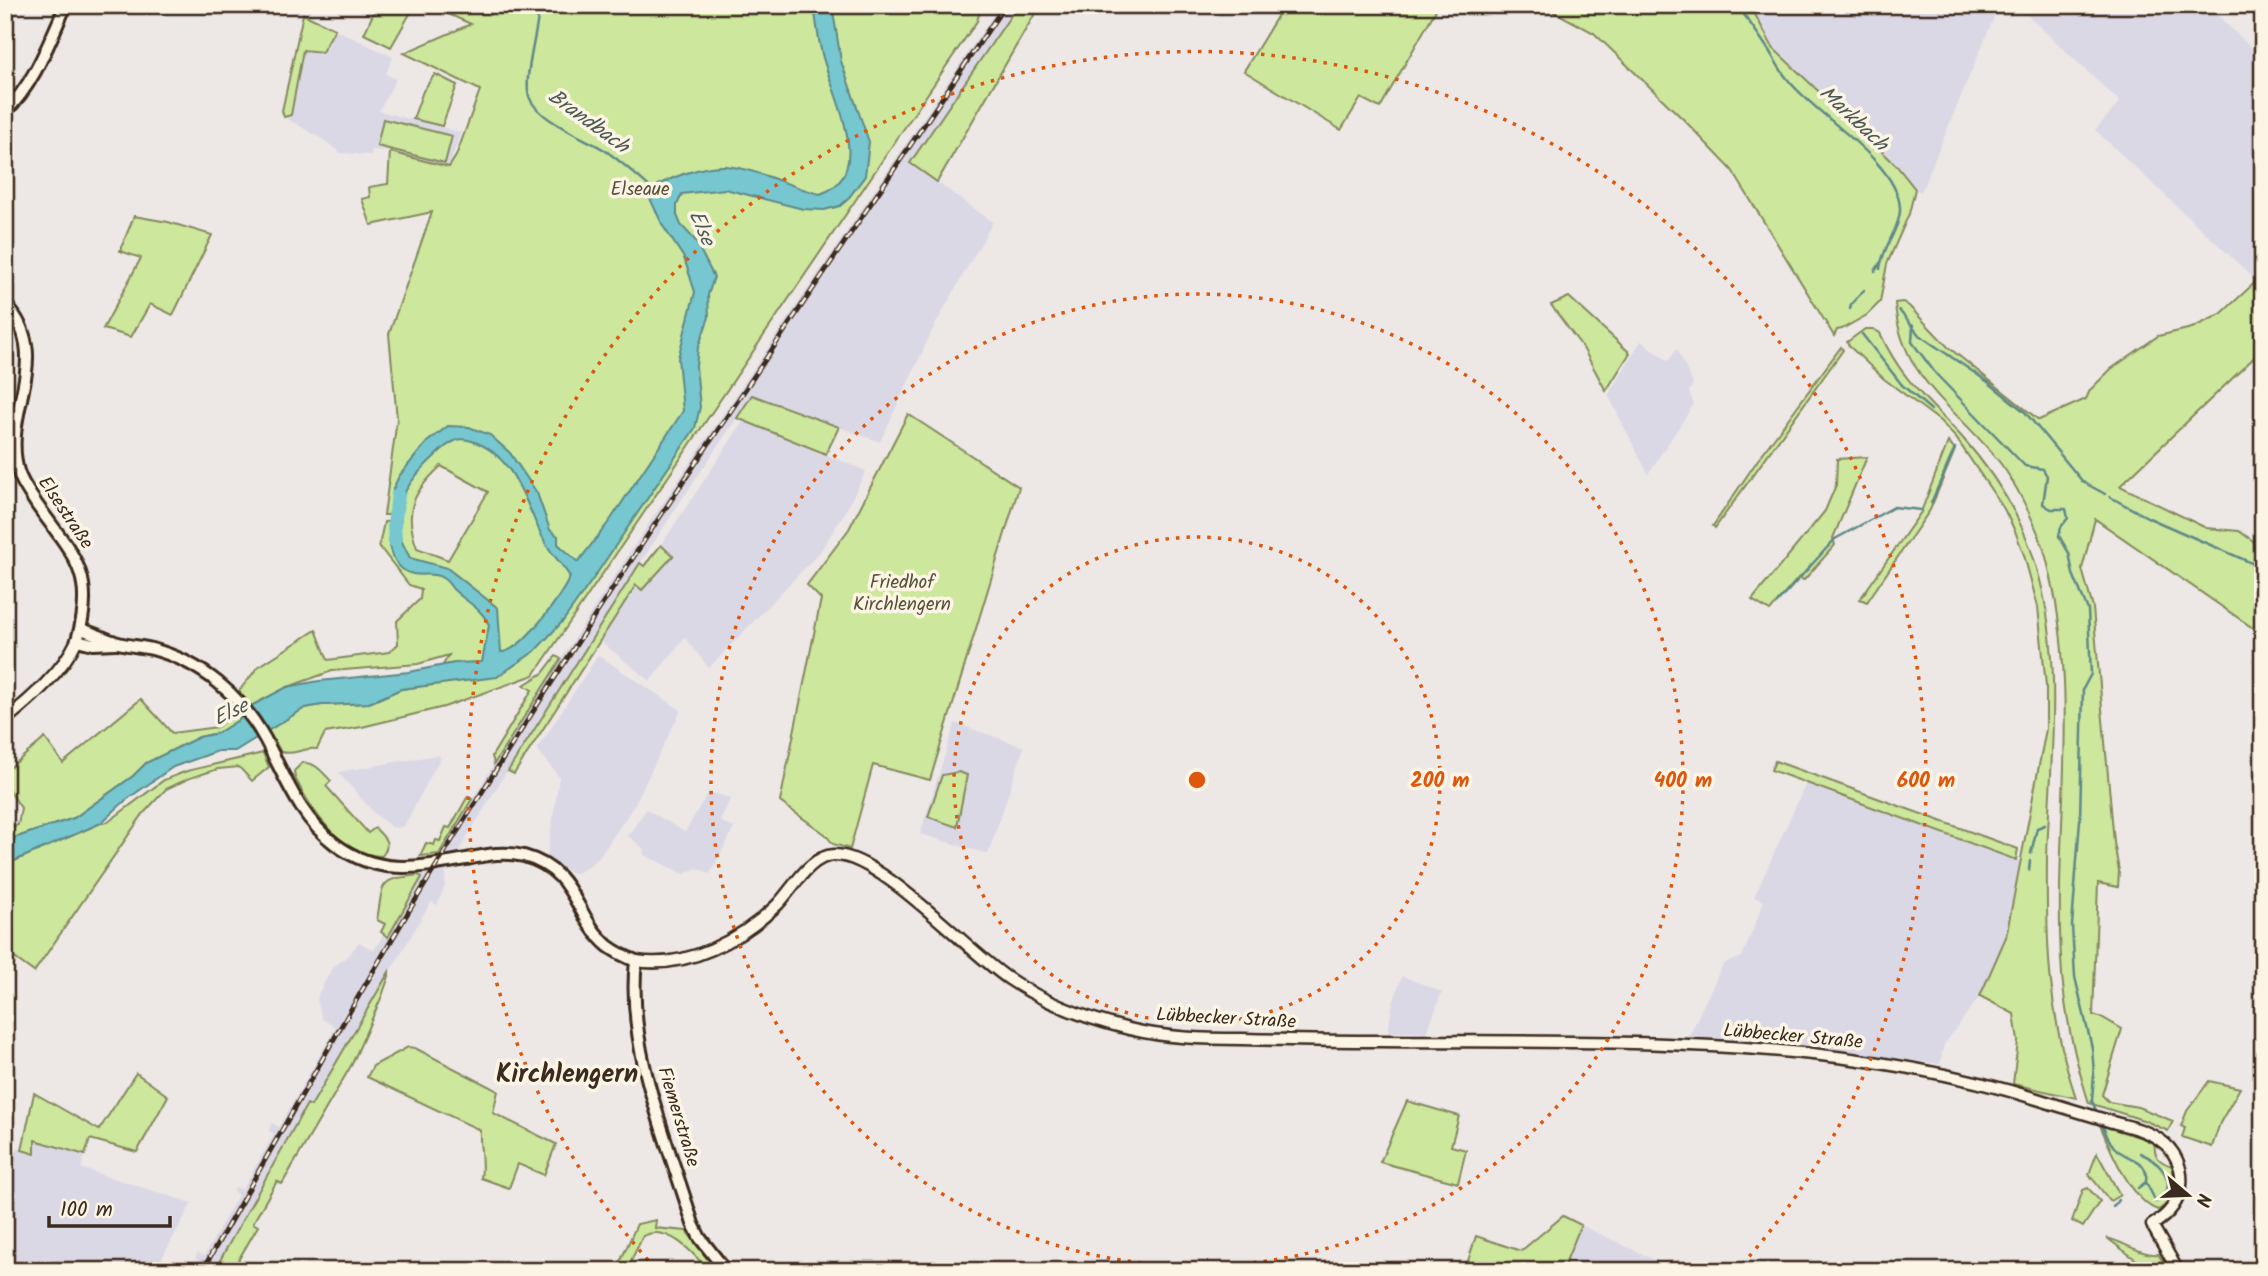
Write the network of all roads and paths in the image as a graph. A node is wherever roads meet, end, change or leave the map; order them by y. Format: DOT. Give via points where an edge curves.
graph roads {
  1 [pos="66,5"];
  2 [pos="5,112"];
  3 [pos="5,304"];
  4 [pos="79,634"];
  5 [pos="5,720"];
  6 [pos="636,961"];
  7 [pos="726,1271"];
  8 [pos="2178,1271"];
  1 -- 2 [label="main road" via="35,72"];
  3 -- 4 [label="main road, Elsestraße" via="23,328 28,351 14,441 18,471 80,568 85,586"];
  4 -- 5 [label="street" via="48,680"];
  4 -- 6 [label="main road, Lübbecker Straße" via="93,644 151,649 188,663 217,681 246,710 263,736 298,805 320,832 347,852 366,863 399,867 501,853 537,861 569,887 599,937"];
  6 -- 7 [label="main road, Fiemerstraße" via="642,1059 693,1224"];
  6 -- 8 [label="street, Lübbecker Straße" via="672,962 715,948 768,914 815,862 836,855 857,860 897,886 1014,982 1070,1010 1130,1030 1196,1038 1623,1043 1821,1054 1941,1073 2128,1126 2165,1143 2180,1168 2182,1183 2171,1210 2151,1225"];
}
